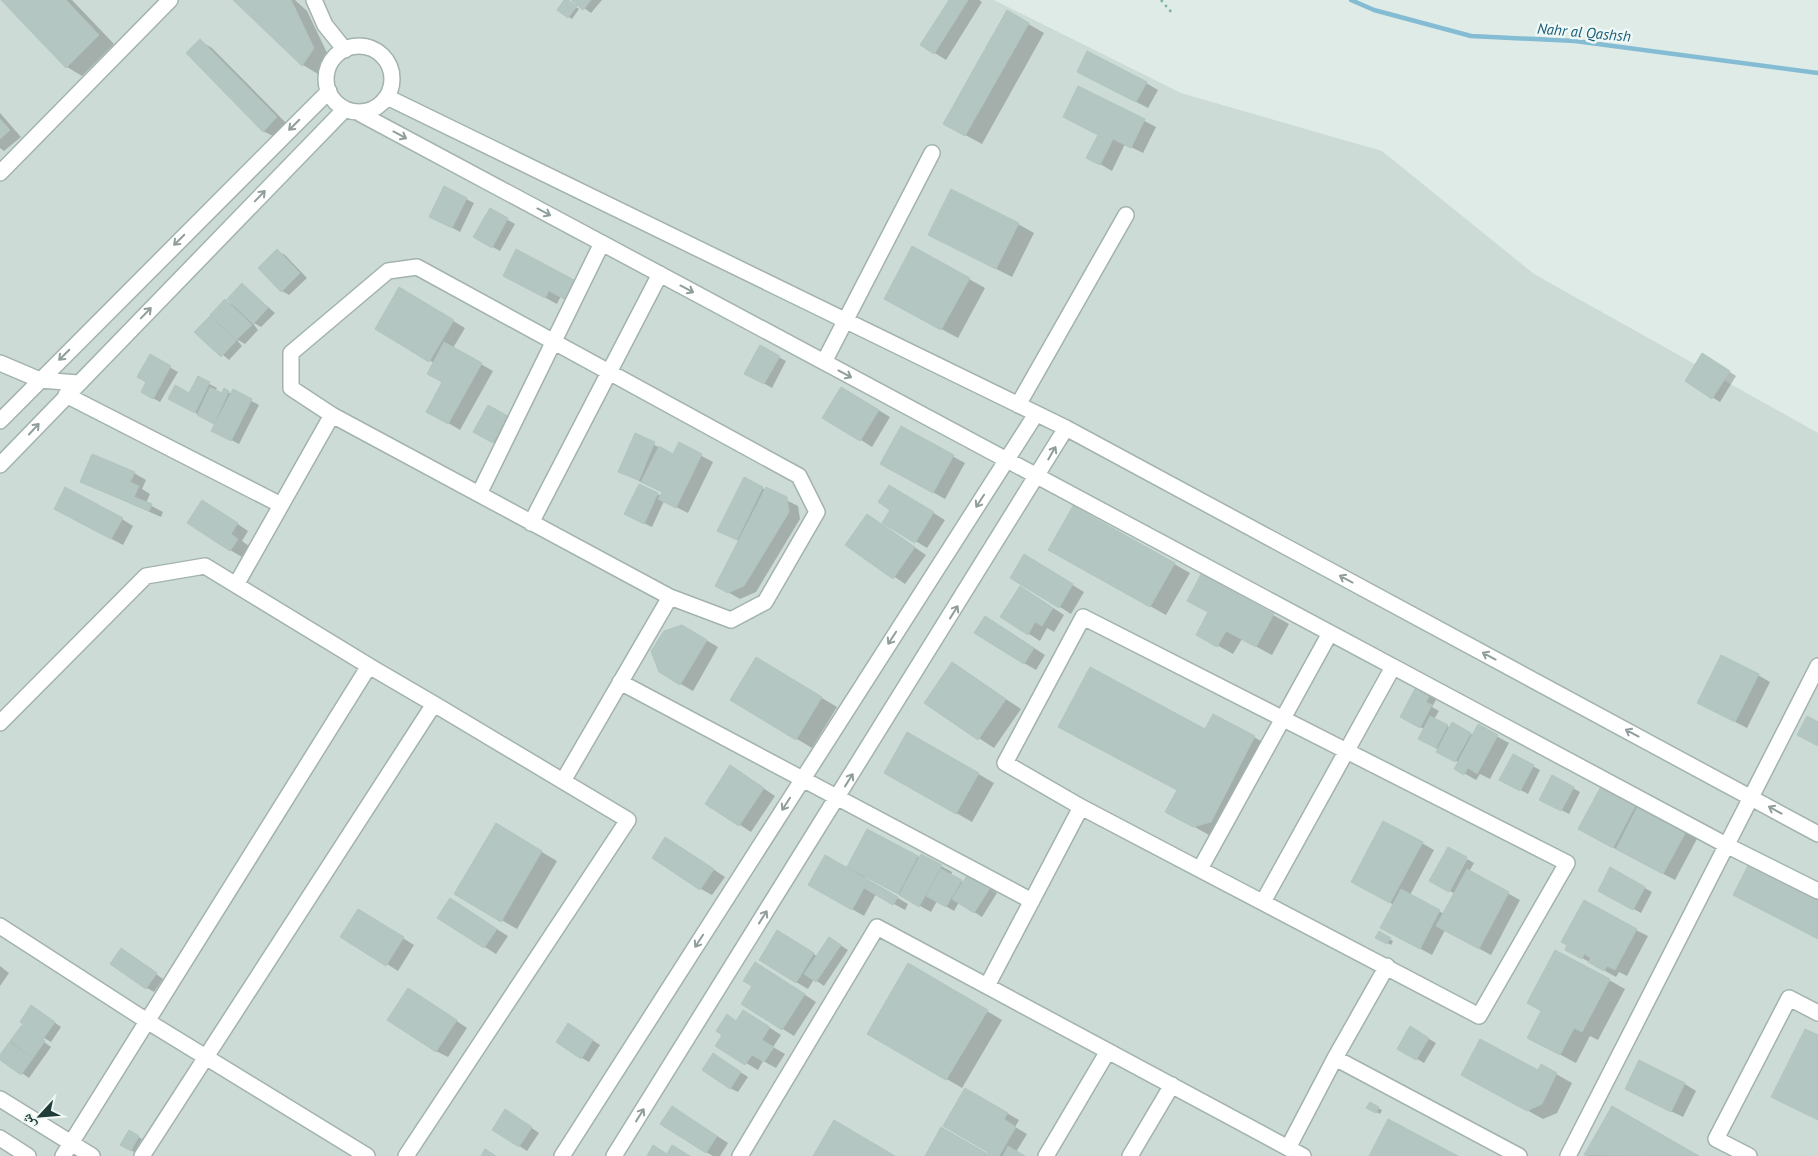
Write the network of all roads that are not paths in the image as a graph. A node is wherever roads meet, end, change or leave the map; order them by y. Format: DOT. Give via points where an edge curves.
graph roads {
  1 [pos="170,0"];
  2 [pos="314,0"];
  3 [pos="344,50"];
  4 [pos="328,91"];
  5 [pos="387,97"];
  6 [pos="351,111"];
  7 [pos="932,153"];
  8 [pos="0,173"];
  9 [pos="1126,215"];
  10 [pos="602,243"];
  11 [pos="660,274"];
  12 [pos="845,321"];
  13 [pos="554,342"];
  14 [pos="824,362"];
  15 [pos="0,363"];
  16 [pos="609,372"];
  17 [pos="40,380"];
  18 [pos="78,383"];
  19 [pos="61,400"];
  20 [pos="1018,405"];
  21 [pos="1036,414"];
  22 [pos="332,415"];
  23 [pos="0,421"];
  24 [pos="1066,428"];
  25 [pos="1006,460"];
  26 [pos="0,465"];
  27 [pos="1038,477"];
  28 [pos="479,494"];
  29 [pos="281,505"];
  30 [pos="531,523"];
  31 [pos="236,585"];
  32 [pos="670,597"];
  33 [pos="1330,633"];
  34 [pos="369,666"];
  35 [pos="1818,666"];
  36 [pos="1394,667"];
  37 [pos="620,682"];
  38 [pos="434,704"];
  39 [pos="1282,718"];
  40 [pos="0,723"];
  41 [pos="1347,751"];
  42 [pos="802,780"];
  43 [pos="563,781"];
  44 [pos="1752,798"];
  45 [pos="837,799"];
  46 [pos="1081,807"];
  47 [pos="1818,834"];
  48 [pos="1728,846"];
  49 [pos="1200,869"];
  50 [pos="1818,891"];
  51 [pos="1032,901"];
  52 [pos="1264,902"];
  53 [pos="0,926"];
  54 [pos="1387,966"];
  55 [pos="987,986"];
  56 [pos="1818,1013"];
  57 [pos="147,1021"];
  58 [pos="1108,1051"];
  59 [pos="206,1057"];
  60 [pos="1335,1058"];
  61 [pos="1172,1085"];
  62 [pos="0,1099"];
  63 [pos="0,1138"];
  64 [pos="71,1143"];
  65 [pos="1288,1148"];
  66 [pos="28,1156"];
  67 [pos="63,1156"];
  68 [pos="92,1156"];
  69 [pos="142,1156"];
  70 [pos="367,1156"];
  71 [pos="406,1156"];
  72 [pos="562,1156"];
  73 [pos="614,1156"];
  74 [pos="740,1156"];
  75 [pos="1046,1156"];
  76 [pos="1130,1156"];
  77 [pos="1303,1156"];
  78 [pos="1519,1156"];
  79 [pos="1568,1156"];
  80 [pos="1750,1156"];
  1 -- 8 [label="street"];
  2 -- 3 [label="street" via="326,25"];
  3 -- 4 [label="street" via="328,68"];
  3 -- 5 [label="street" via="367,47 383,56 392,75 392,87"];
  4 -- 6 [label="street" via="335,102"];
  4 -- 17 [label="street, one-way"];
  5 -- 6 [label="street" via="369,111"];
  5 -- 12 [label="street"];
  6 -- 10 [label="street, one-way"];
  18 -- 6 [label="street, one-way"];
  7 -- 12 [label="street"];
  9 -- 20 [label="street"];
  10 -- 11 [label="street"];
  10 -- 13 [label="street"];
  11 -- 14 [label="street, one-way"];
  11 -- 16 [label="street"];
  12 -- 14 [label="street"];
  12 -- 20 [label="street"];
  13 -- 16 [label="street"];
  13 -- 22 [label="street" via="416,267 388,271 291,353 291,388"];
  13 -- 28 [label="street"];
  14 -- 25 [label="street, one-way"];
  15 -- 17 [label="street"];
  16 -- 30 [label="street"];
  16 -- 32 [label="street" via="799,476 816,512 765,602 731,620"];
  17 -- 18 [label="street"];
  17 -- 19 [label="street"];
  17 -- 23 [label="street"];
  18 -- 19 [label="street"];
  26 -- 19 [label="street, one-way"];
  19 -- 29 [label="street"];
  20 -- 21 [label="street"];
  21 -- 24 [label="street"];
  21 -- 25 [label="street"];
  22 -- 28 [label="street"];
  22 -- 29 [label="street"];
  27 -- 24 [label="street, one-way"];
  44 -- 24 [label="street, one-way"];
  25 -- 27 [label="street"];
  25 -- 42 [label="street, one-way"];
  27 -- 33 [label="street"];
  45 -- 27 [label="street, one-way"];
  28 -- 30 [label="street"];
  29 -- 31 [label="street"];
  30 -- 32 [label="street"];
  31 -- 34 [label="street"];
  31 -- 40 [label="street" via="205,566 146,576"];
  32 -- 37 [label="street"];
  33 -- 36 [label="street"];
  33 -- 39 [label="street"];
  34 -- 38 [label="street"];
  34 -- 57 [label="street"];
  35 -- 44 [label="street"];
  36 -- 41 [label="street"];
  36 -- 48 [label="street"];
  37 -- 42 [label="street"];
  37 -- 43 [label="street"];
  38 -- 43 [label="street"];
  38 -- 59 [label="street"];
  39 -- 41 [label="street"];
  39 -- 46 [label="street" via="1083,617 1005,763"];
  39 -- 49 [label="street"];
  41 -- 52 [label="street"];
  41 -- 54 [label="street" via="1567,863 1479,1016"];
  42 -- 45 [label="street"];
  42 -- 72 [label="street, one-way"];
  43 -- 71 [label="street" via="628,820"];
  47 -- 44 [label="street, one-way"];
  44 -- 48 [label="street"];
  45 -- 51 [label="street"];
  73 -- 45 [label="street, one-way"];
  46 -- 49 [label="street"];
  46 -- 51 [label="street"];
  48 -- 50 [label="street"];
  48 -- 79 [label="street"];
  49 -- 52 [label="street"];
  51 -- 55 [label="street"];
  52 -- 54 [label="street"];
  53 -- 57 [label="street"];
  54 -- 60 [label="street"];
  55 -- 58 [label="street"];
  55 -- 74 [label="street" via="877,927"];
  56 -- 80 [label="street" via="1789,998 1716,1139"];
  57 -- 59 [label="street"];
  57 -- 64 [label="street"];
  58 -- 61 [label="street"];
  58 -- 75 [label="street"];
  59 -- 69 [label="street"];
  59 -- 70 [label="street"];
  60 -- 65 [label="street"];
  60 -- 78 [label="street"];
  61 -- 65 [label="street"];
  61 -- 76 [label="street"];
  62 -- 64 [label="street"];
  63 -- 66 [label="street"];
  64 -- 67 [label="street"];
  64 -- 68 [label="street"];
  65 -- 77 [label="street"];
}
